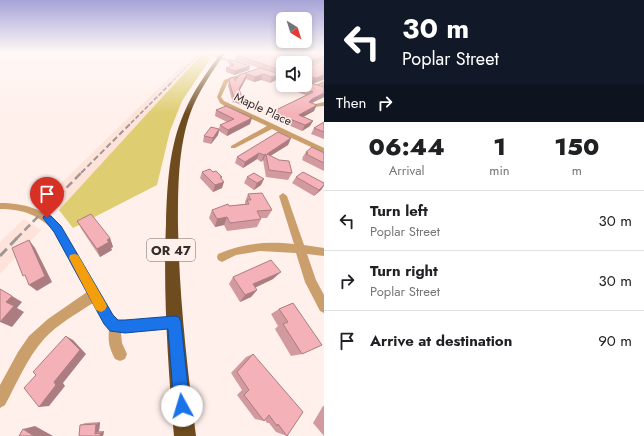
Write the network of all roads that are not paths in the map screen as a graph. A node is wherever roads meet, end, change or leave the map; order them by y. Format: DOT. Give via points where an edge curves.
graph roads {
  1 [pos="209,73"];
  2 [pos="243,73"];
  3 [pos="324,82"];
  4 [pos="312,87"];
  5 [pos="318,89"];
  6 [pos="324,104"];
  7 [pos="314,105"];
  8 [pos="272,126"];
  9 [pos="233,147"];
  10 [pos="324,150"];
  11 [pos="283,196"];
  12 [pos="0,206"];
  13 [pos="300,249"];
  14 [pos="324,252"];
  15 [pos="222,257"];
  16 [pos="94,295"];
  17 [pos="324,308"];
  18 [pos="174,322"];
  19 [pos="115,326"];
  20 [pos="120,354"];
  21 [pos="0,400"];
  22 [pos="185,436"];
  1 -- 18 [label="highway, OR 47" via="186,114 175,167 171,242"];
  2 -- 8 [label="street, Maple Place" via="224,83 219,99 228,106"];
  3 -- 4 [label="street"];
  4 -- 5 [label="street"];
  6 -- 7 [label="street"];
  8 -- 9 [label="street"];
  8 -- 10 [label="street, Maple Place"];
  11 -- 13 [label="street"];
  12 -- 16 [label="street" via="35,211 52,222"];
  13 -- 14 [label="street"];
  13 -- 15 [label="street" via="255,246"];
  13 -- 17 [label="street" via="311,282"];
  16 -- 19 [label="street"];
  16 -- 21 [label="street" via="38,335"];
  18 -- 19 [label="street"];
  18 -- 22 [label="highway, OR 47"];
  19 -- 20 [label="street" via="115,344"];
}
